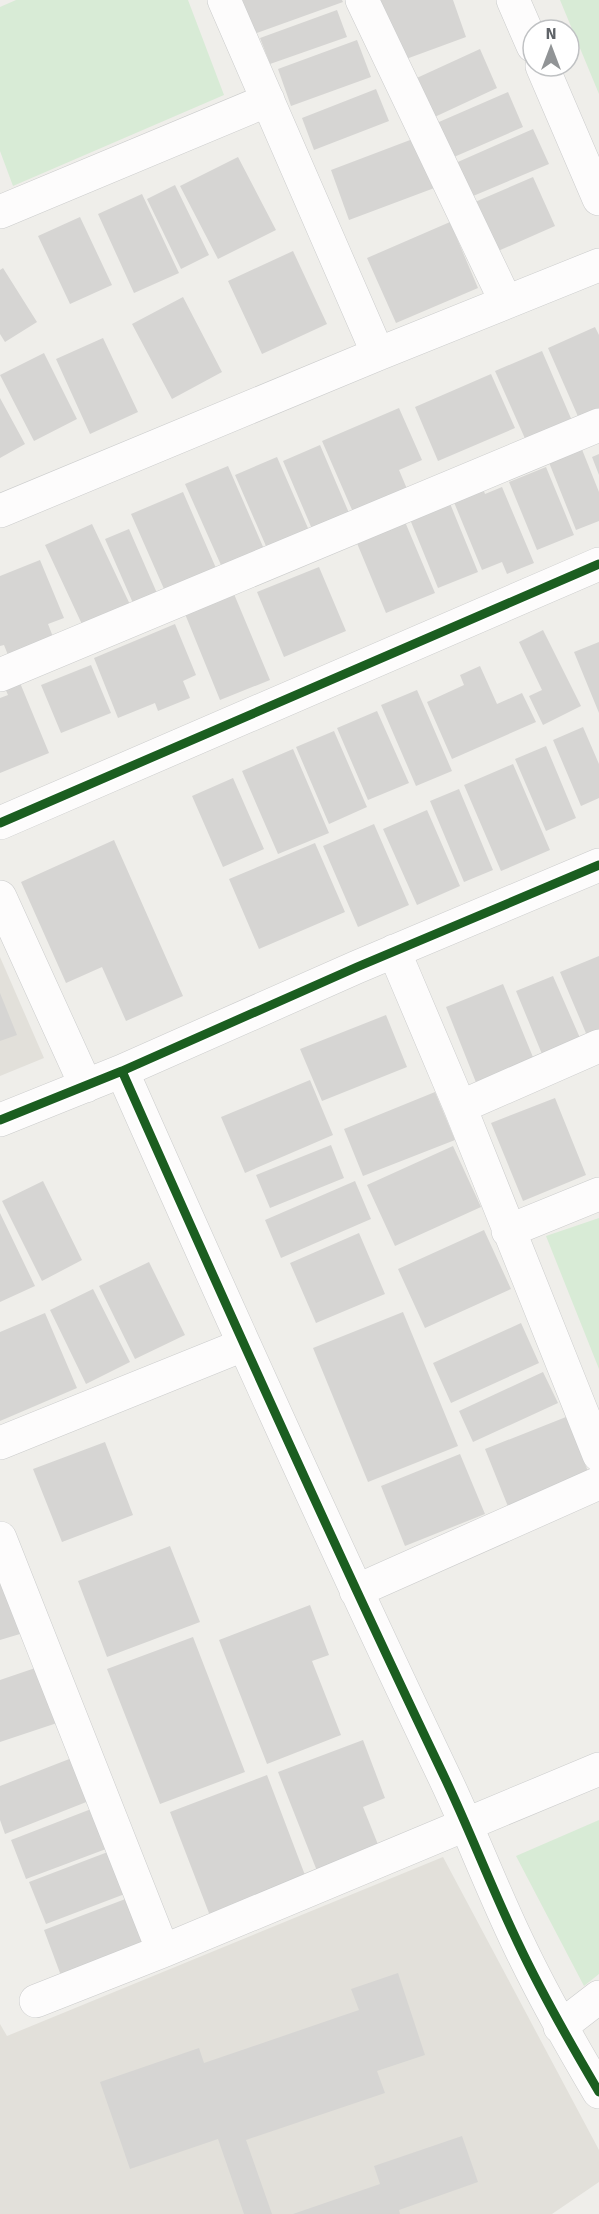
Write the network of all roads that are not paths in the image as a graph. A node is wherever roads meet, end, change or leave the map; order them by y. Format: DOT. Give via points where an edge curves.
graph roads {
  1 [pos="224,0"];
  2 [pos="362,0"];
  3 [pos="513,0"];
  4 [pos="521,18"];
  5 [pos="547,78"];
  6 [pos="268,100"];
  7 [pos="599,199"];
  8 [pos="3,200"];
  9 [pos="599,265"];
  10 [pos="506,302"];
  11 [pos="378,354"];
  12 [pos="599,425"];
  13 [pos="0,511"];
  14 [pos="599,564"];
  15 [pos="0,675"];
  16 [pos="0,823"];
  17 [pos="599,865"];
  18 [pos="0,897"];
  19 [pos="394,951"];
  20 [pos="599,1046"];
  21 [pos="122,1071"];
  22 [pos="86,1086"];
  23 [pos="460,1107"];
  24 [pos="0,1120"];
  25 [pos="599,1194"];
  26 [pos="508,1231"];
  27 [pos="243,1345"];
  28 [pos="0,1443"];
  29 [pos="599,1455"];
  30 [pos="599,1484"];
  31 [pos="0,1538"];
  32 [pos="356,1592"];
  33 [pos="599,1768"];
  34 [pos="467,1825"];
  35 [pos="163,1951"];
  36 [pos="599,1996"];
  37 [pos="36,2001"];
  38 [pos="560,2027"];
  39 [pos="599,2092"];
  1 -- 6 [label="street"];
  2 -- 10 [label="street"];
  3 -- 4 [label="street"];
  5 -- 7 [label="street"];
  6 -- 8 [label="street"];
  6 -- 11 [label="street"];
  9 -- 10 [label="street"];
  10 -- 11 [label="street"];
  11 -- 13 [label="street"];
  12 -- 15 [label="street"];
  14 -- 16 [label="street"];
  17 -- 19 [label="street"];
  18 -- 22 [label="street"];
  19 -- 21 [label="street"];
  19 -- 23 [label="street"];
  20 -- 23 [label="street"];
  21 -- 22 [label="street"];
  21 -- 27 [label="street"];
  22 -- 24 [label="street"];
  23 -- 26 [label="street"];
  25 -- 26 [label="street"];
  26 -- 29 [label="street"];
  27 -- 28 [label="street"];
  27 -- 32 [label="street"];
  30 -- 32 [label="street"];
  31 -- 35 [label="street"];
  32 -- 34 [label="street"];
  33 -- 34 [label="street"];
  34 -- 35 [label="street"];
  34 -- 38 [label="street" via="517,1941"];
  35 -- 37 [label="street"];
  36 -- 38 [label="street"];
  38 -- 39 [label="street"];
}
